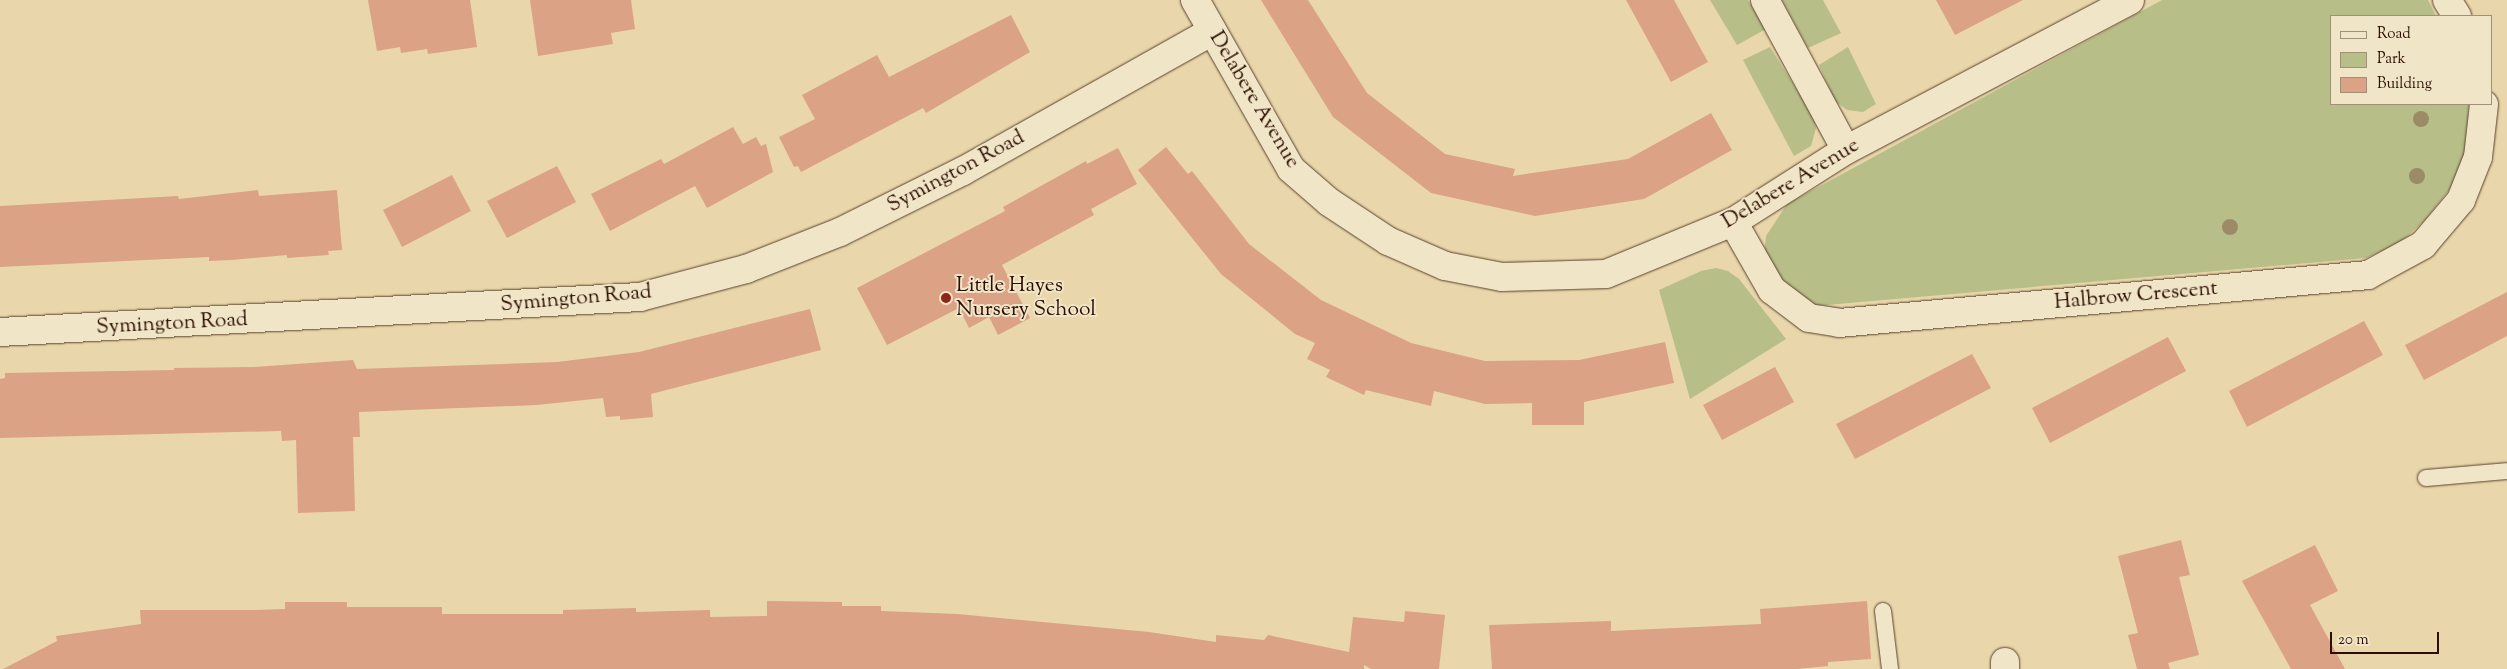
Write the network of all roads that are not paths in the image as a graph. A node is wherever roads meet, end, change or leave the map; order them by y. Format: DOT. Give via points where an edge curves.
graph roads {
  1 [pos="1195,0"];
  2 [pos="1765,0"];
  3 [pos="2130,0"];
  4 [pos="2447,0"];
  5 [pos="2456,15"];
  6 [pos="1212,31"];
  7 [pos="2484,105"];
  8 [pos="1846,150"];
  9 [pos="1733,222"];
  10 [pos="0,332"];
  11 [pos="2507,471"];
  12 [pos="2426,478"];
  13 [pos="1883,611"];
  14 [pos="1890,669"];
  1 -- 6 [label="street, Delabere Avenue"];
  2 -- 8 [label="street"];
  3 -- 8 [label="street, Delabere Avenue"];
  4 -- 5 [label="street"];
  6 -- 9 [label="street, Delabere Avenue" via="1291,169 1329,202 1388,241 1445,266 1502,277 1606,274"];
  6 -- 10 [label="street, Symington Road" via="963,171 840,232 746,270 640,297"];
  7 -- 9 [label="street, Halbrow Crescent" via="2478,156 2461,200 2423,245 2368,275 1840,323 1809,318 1772,290"];
  8 -- 9 [label="street, Delabere Avenue"];
  11 -- 12 [label="lane"];
  13 -- 14 [label="lane"];
}
